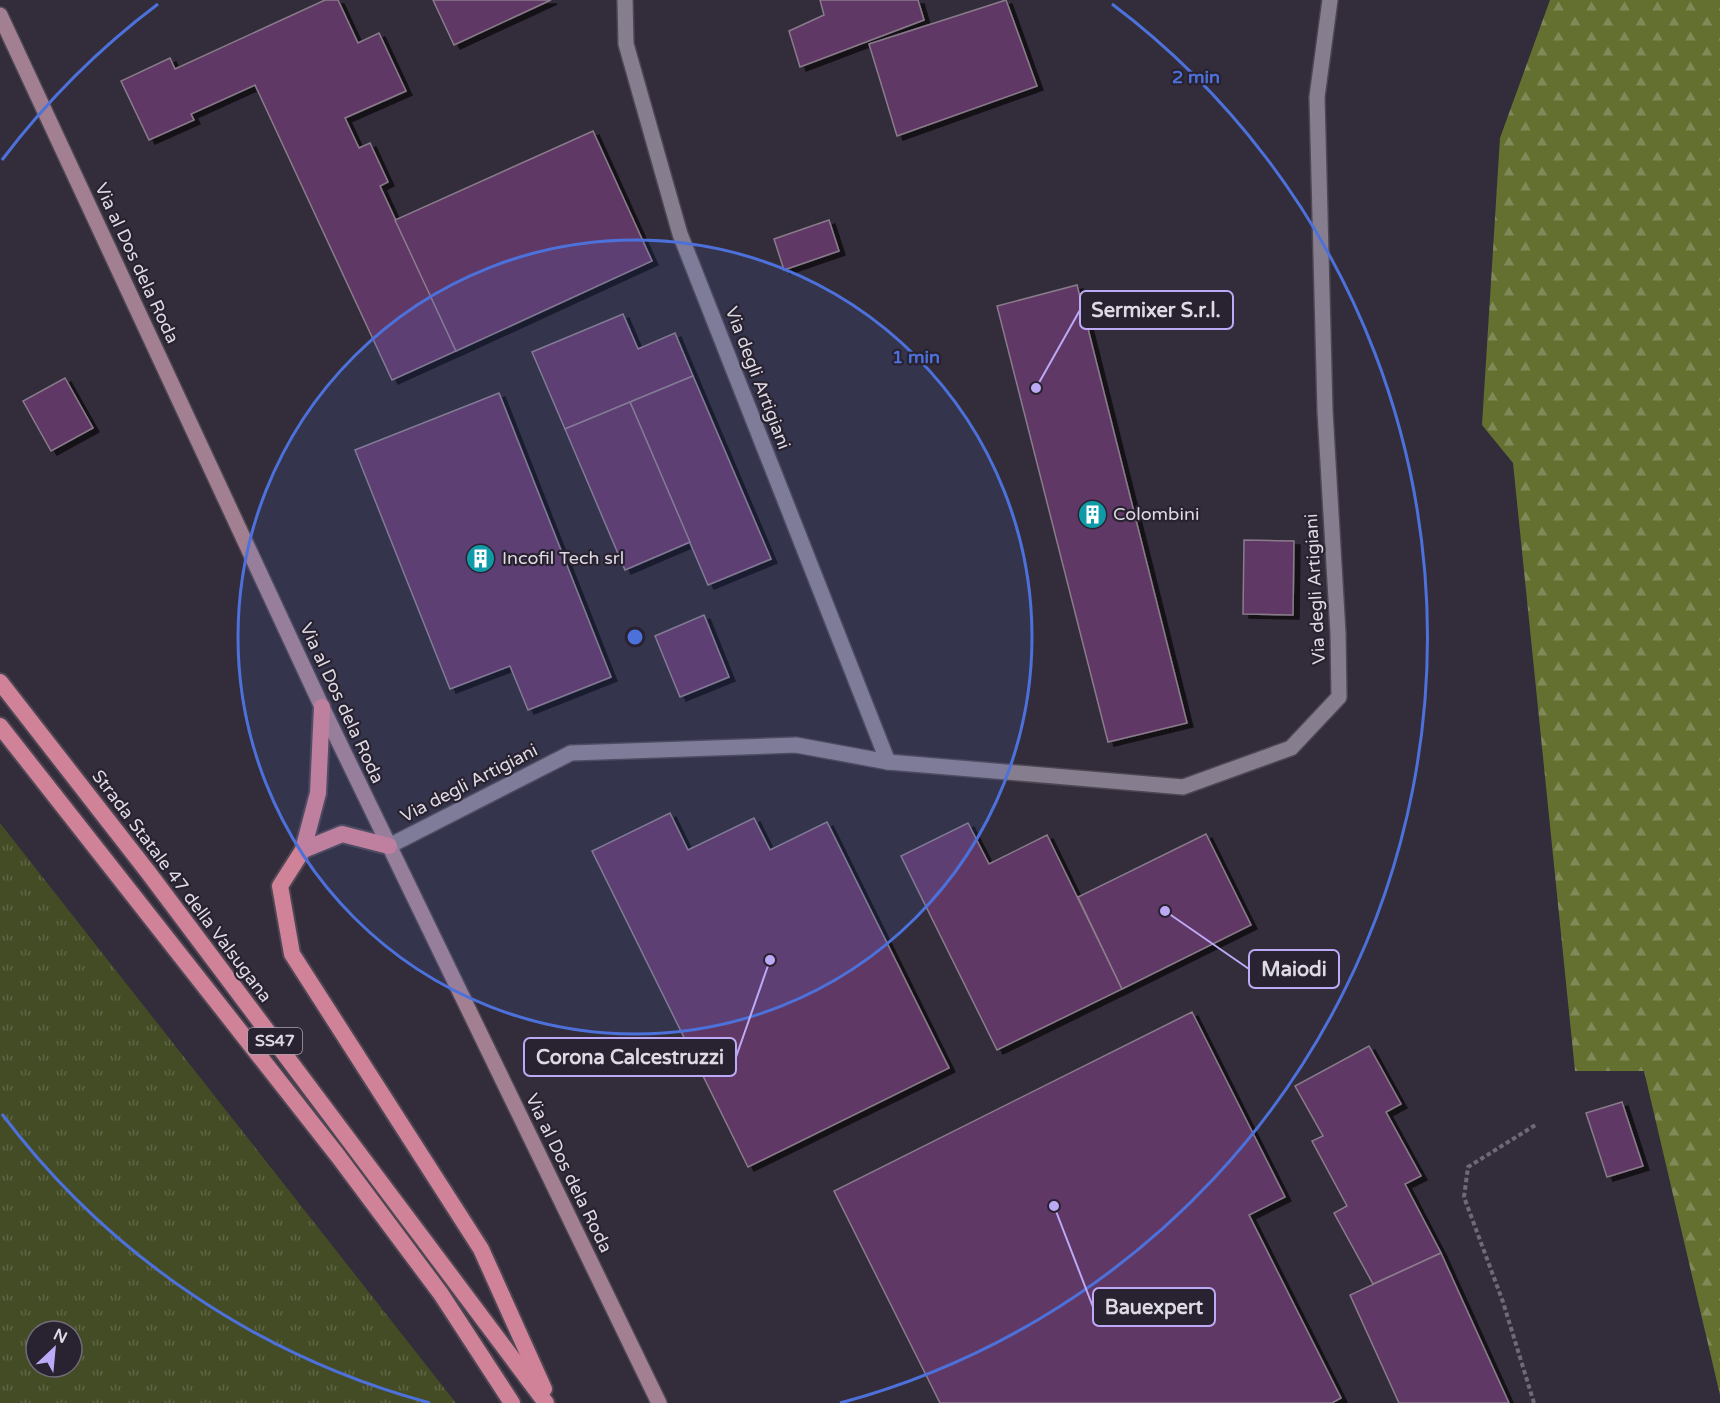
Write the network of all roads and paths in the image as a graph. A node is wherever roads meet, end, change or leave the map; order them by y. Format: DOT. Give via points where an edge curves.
graph roads {
  1 [pos="626,0"];
  2 [pos="1330,0"];
  3 [pos="0,15"];
  4 [pos="0,681"];
  5 [pos="322,707"];
  6 [pos="0,726"];
  7 [pos="888,762"];
  8 [pos="389,846"];
  9 [pos="303,850"];
  10 [pos="1538,1124"];
  11 [pos="512,1403"];
  12 [pos="546,1403"];
  13 [pos="551,1403"];
  14 [pos="659,1403"];
  15 [pos="1534,1403"];
  1 -- 7 [label="street, Via degli Artigiani" via="626,44 680,234"];
  2 -- 7 [label="street, Via degli Artigiani" via="1317,97 1325,411 1339,697 1291,748 1183,787"];
  3 -- 5 [label="main road, Via al Dos dela Roda"];
  4 -- 12 [label="highway, Strada Statale 47 della Valsugana / SS47"];
  5 -- 8 [label="main road, Via al Dos dela Roda"];
  5 -- 9 [label="highway" via="318,793"];
  6 -- 11 [label="highway, SS47" via="338,1156 441,1294"];
  7 -- 8 [label="street, Via degli Artigiani" via="796,745 572,753"];
  8 -- 9 [label="highway" via="342,834"];
  8 -- 14 [label="main road, Via al Dos dela Roda"];
  9 -- 13 [label="highway" via="280,886 292,954 481,1249"];
  10 -- 15 [label="path" via="1468,1167 1464,1197 1503,1302"];
}
